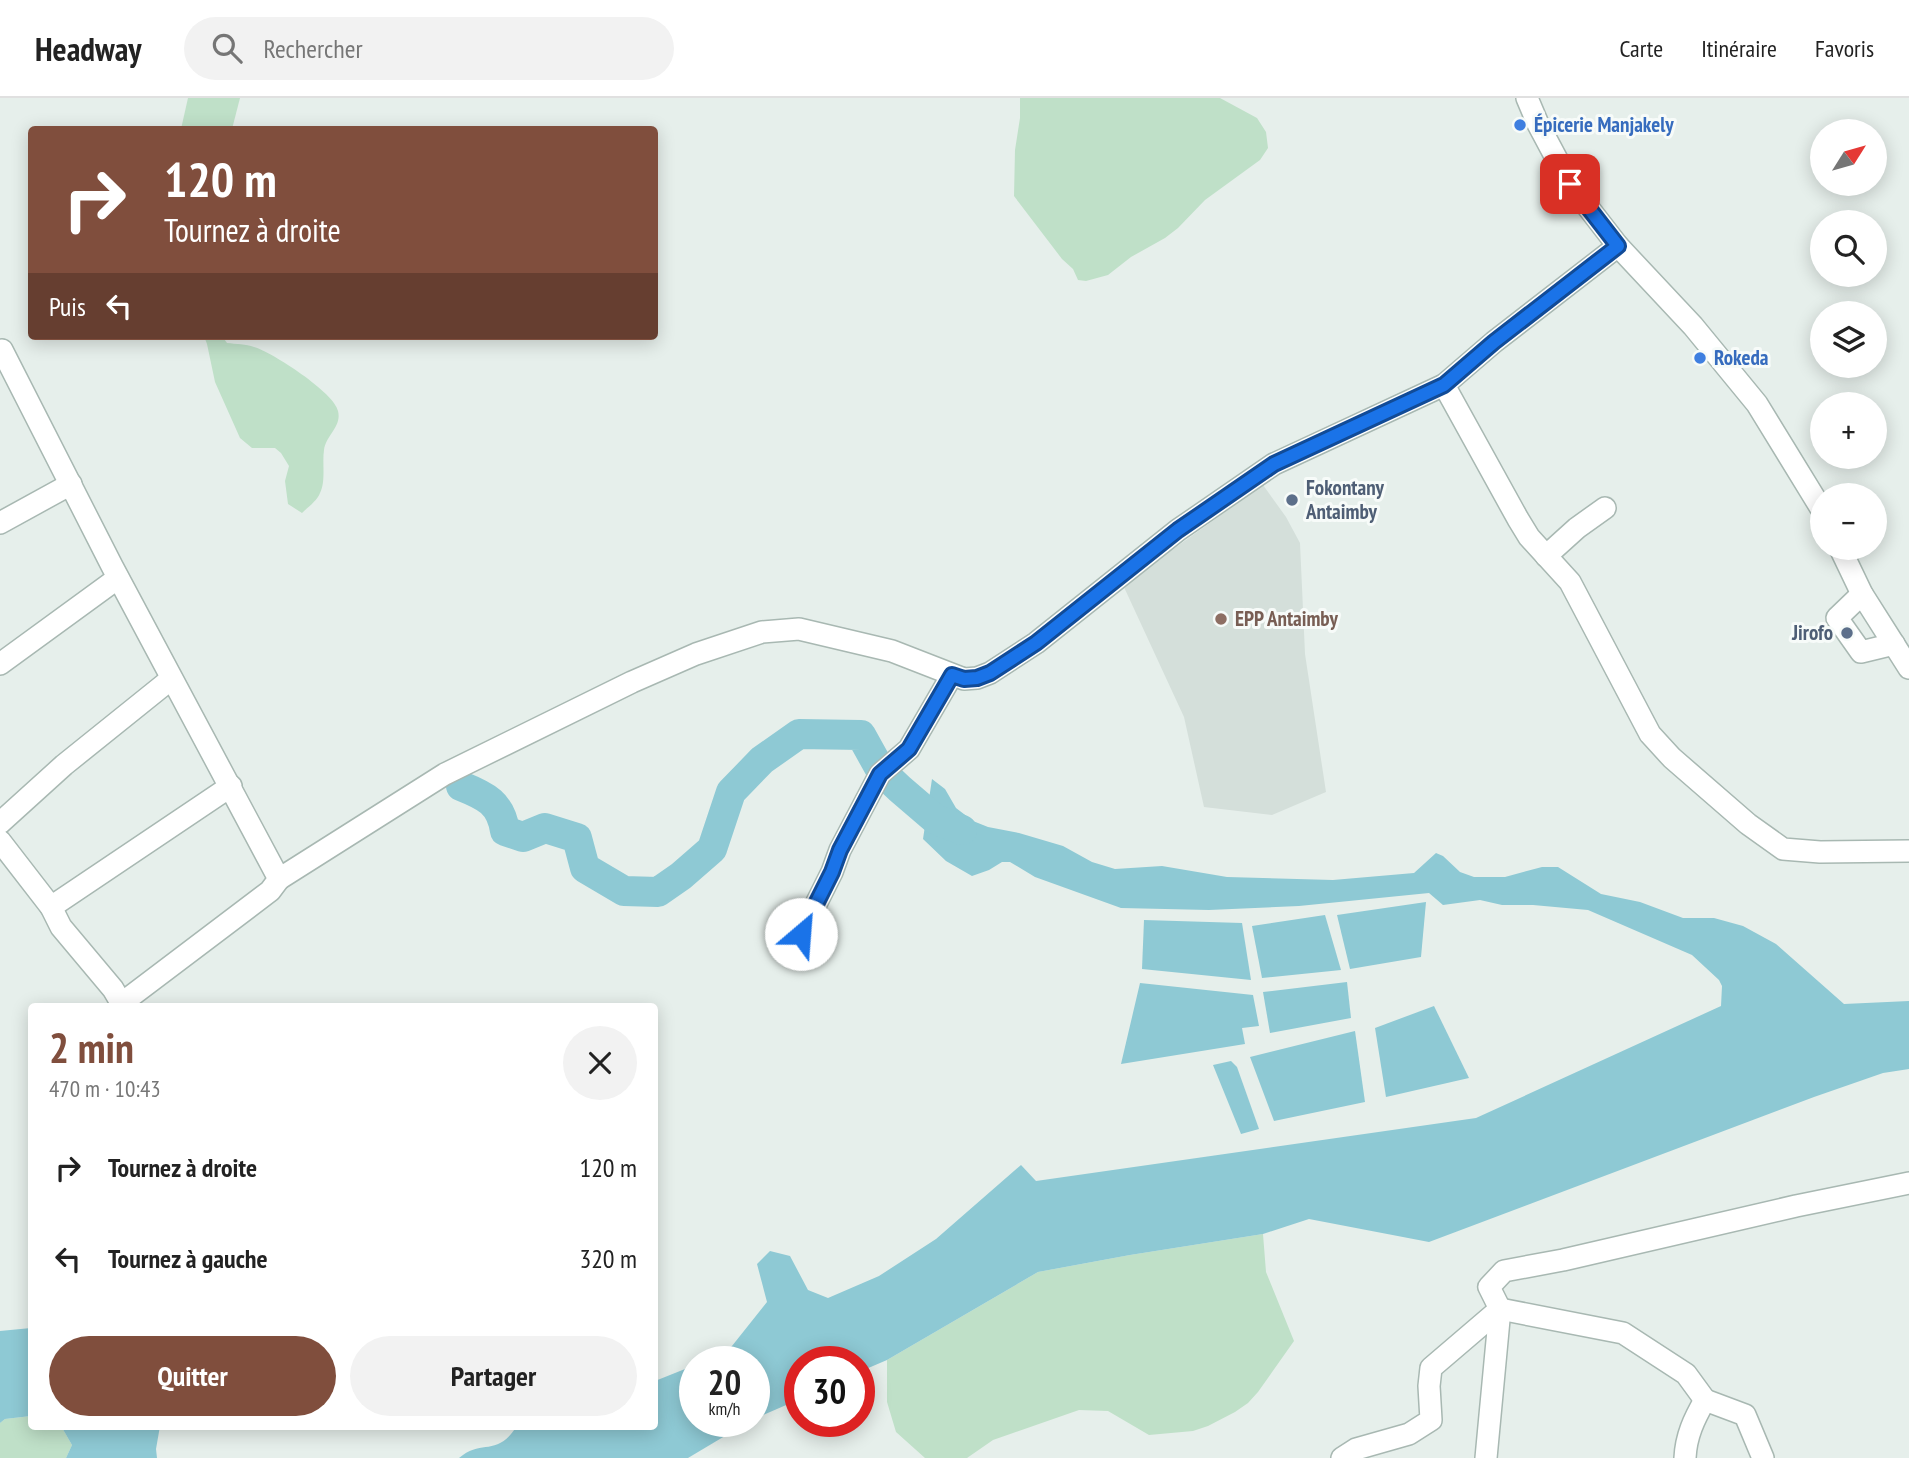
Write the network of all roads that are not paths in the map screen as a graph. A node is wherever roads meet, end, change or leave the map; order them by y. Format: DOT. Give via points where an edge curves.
graph roads {
  1 [pos="1527,98"];
  2 [pos="1618,246"];
  3 [pos="0,352"];
  4 [pos="1444,385"];
  5 [pos="71,484"];
  6 [pos="1810,489"];
  7 [pos="1605,508"];
  8 [pos="0,523"];
  9 [pos="1546,556"];
  10 [pos="1846,560"];
  11 [pos="118,578"];
  12 [pos="1862,594"];
  13 [pos="1894,643"];
  14 [pos="0,664"];
  15 [pos="1909,668"];
  16 [pos="952,675"];
  17 [pos="171,679"];
  18 [pos="231,786"];
  19 [pos="0,823"];
  20 [pos="0,841"];
  21 [pos="1909,851"];
  22 [pos="279,879"];
  23 [pos="51,907"];
  24 [pos="791,954"];
  25 [pos="122,1003"];
  26 [pos="126,1003"];
  27 [pos="1909,1182"];
  28 [pos="1500,1309"];
  29 [pos="1705,1399"];
  30 [pos="1342,1458"];
  31 [pos="1486,1458"];
  32 [pos="1685,1458"];
  33 [pos="1763,1458"];
  1 -- 2 [label="street" via="1570,184"];
  2 -- 4 [label="street"];
  2 -- 6 [label="street" via="1758,404"];
  3 -- 5 [label="street"];
  4 -- 9 [label="street" via="1518,519"];
  4 -- 16 [label="street" via="1274,464 1178,530 1036,643 977,678"];
  5 -- 8 [label="street"];
  5 -- 11 [label="street"];
  7 -- 9 [label="street"];
  9 -- 21 [label="street" via="1570,582 1650,734 1748,824 1783,849"];
  10 -- 12 [label="street"];
  11 -- 14 [label="street"];
  11 -- 17 [label="street"];
  12 -- 13 [label="street"];
  12 -- 13 [label="street" via="1837,618 1861,652"];
  13 -- 15 [label="street"];
  16 -- 22 [label="street" via="892,650 799,629 762,632 632,682 441,776"];
  16 -- 24 [label="street" via="909,749 882,772"];
  17 -- 18 [label="street"];
  17 -- 19 [label="street"];
  18 -- 22 [label="street"];
  18 -- 23 [label="street"];
  20 -- 23 [label="street"];
  22 -- 26 [label="street" via="270,891"];
  23 -- 25 [label="street" via="61,927"];
  27 -- 28 [label="street" via="1504,1271 1489,1287"];
  28 -- 29 [label="street" via="1623,1333 1686,1374"];
  28 -- 30 [label="street" via="1431,1368 1431,1420 1409,1434 1356,1449"];
  28 -- 31 [label="street"];
  29 -- 32 [label="street" via="1693,1420"];
  29 -- 33 [label="street" via="1745,1415"];
}
